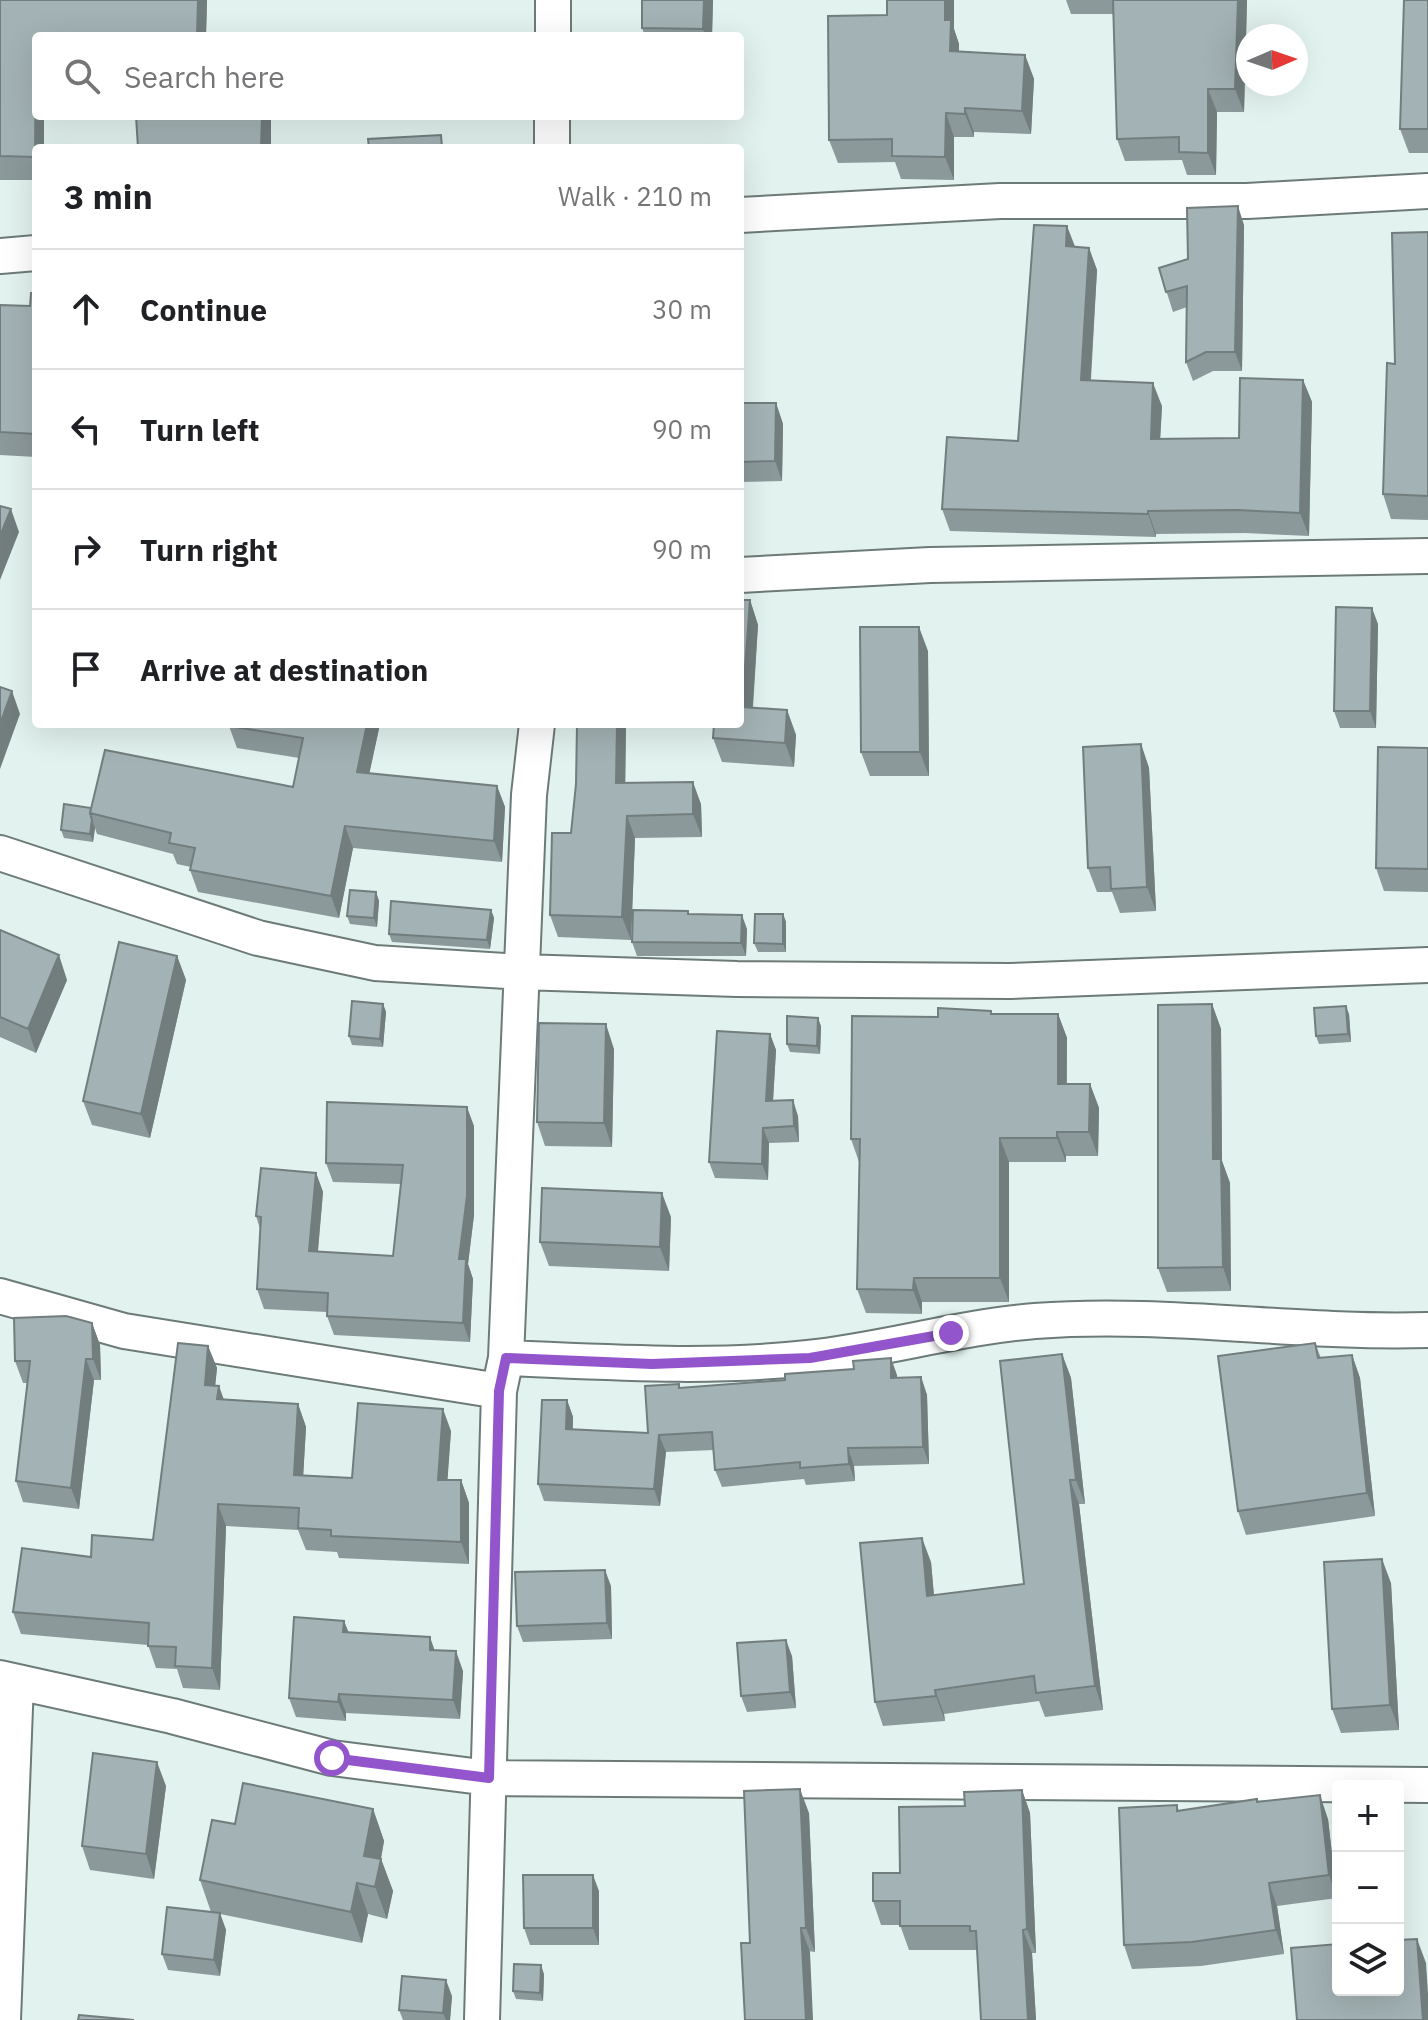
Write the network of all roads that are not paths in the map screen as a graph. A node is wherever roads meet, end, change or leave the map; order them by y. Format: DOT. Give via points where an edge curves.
graph roads {
  1 [pos="553,0"];
  2 [pos="553,32"];
  3 [pos="552,120"];
  4 [pos="552,144"];
  5 [pos="1428,191"];
  6 [pos="744,215"];
  7 [pos="32,253"];
  8 [pos="0,256"];
  9 [pos="1428,556"];
  10 [pos="744,575"];
  11 [pos="537,728"];
  12 [pos="0,853"];
  13 [pos="1428,965"];
  14 [pos="521,972"];
  15 [pos="0,1296"];
  16 [pos="1428,1330"];
  17 [pos="503,1374"];
  18 [pos="8,1680"];
  19 [pos="489,1778"];
  20 [pos="1428,1785"];
  21 [pos="3,2020"];
  22 [pos="482,2020"];
  1 -- 2 [label="street"];
  3 -- 4 [label="street"];
  5 -- 6 [label="street" via="1247,201 1000,201"];
  7 -- 8 [label="street"];
  9 -- 10 [label="street" via="930,565"];
  11 -- 14 [label="street"];
  12 -- 14 [label="street" via="258,938 375,963"];
  13 -- 14 [label="street" via="1010,981"];
  14 -- 17 [label="street"];
  15 -- 17 [label="street" via="124,1331"];
  16 -- 17 [label="street" via="1369,1332 1131,1319 1035,1321 810,1358"];
  17 -- 19 [label="street"];
  18 -- 19 [label="street" via="332,1758"];
  18 -- 21 [label="street"];
  19 -- 20 [label="street"];
  19 -- 22 [label="street"];
}
